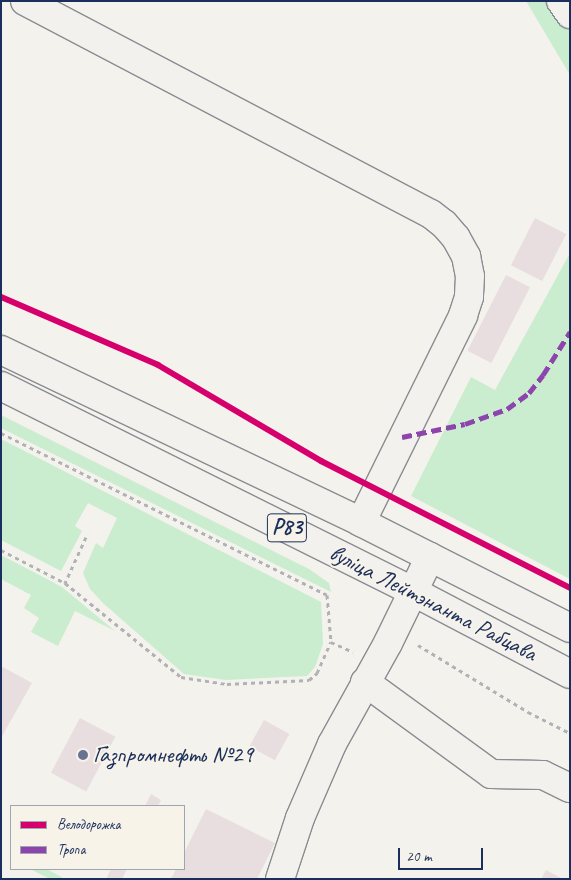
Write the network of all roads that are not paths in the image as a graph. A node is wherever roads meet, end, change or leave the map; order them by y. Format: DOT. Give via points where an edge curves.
graph roads {
  1 [pos="25,1"];
  2 [pos="561,1"];
  3 [pos="570,14"];
  4 [pos="1,350"];
  5 [pos="1,386"];
  6 [pos="361,522"];
  7 [pos="430,557"];
  8 [pos="412,590"];
  9 [pos="570,628"];
  10 [pos="570,674"];
  11 [pos="365,682"];
  12 [pos="570,788"];
  13 [pos="280,879"];
  1 -- 6 [label="main road" via="431,214 456,238 466,256 470,276 464,316"];
  2 -- 3 [label="main road"];
  4 -- 6 [label="main road, вуліца Лейтэнанта Рабцава / Р83"];
  5 -- 8 [label="main road, вуліца Лейтэнанта Рабцава / Р83"];
  6 -- 7 [label="main road, вуліца Лейтэнанта Рабцава / Р83"];
  7 -- 8 [label="main road"];
  7 -- 9 [label="main road, вуліца Лейтэнанта Рабцава / Р83"];
  8 -- 10 [label="main road, вуліца Лейтэнанта Рабцава / Р83"];
  8 -- 11 [label="main road" via="388,643"];
  11 -- 12 [label="main road" via="492,774 543,775"];
  11 -- 13 [label="main road" via="332,744 300,818"];
}
